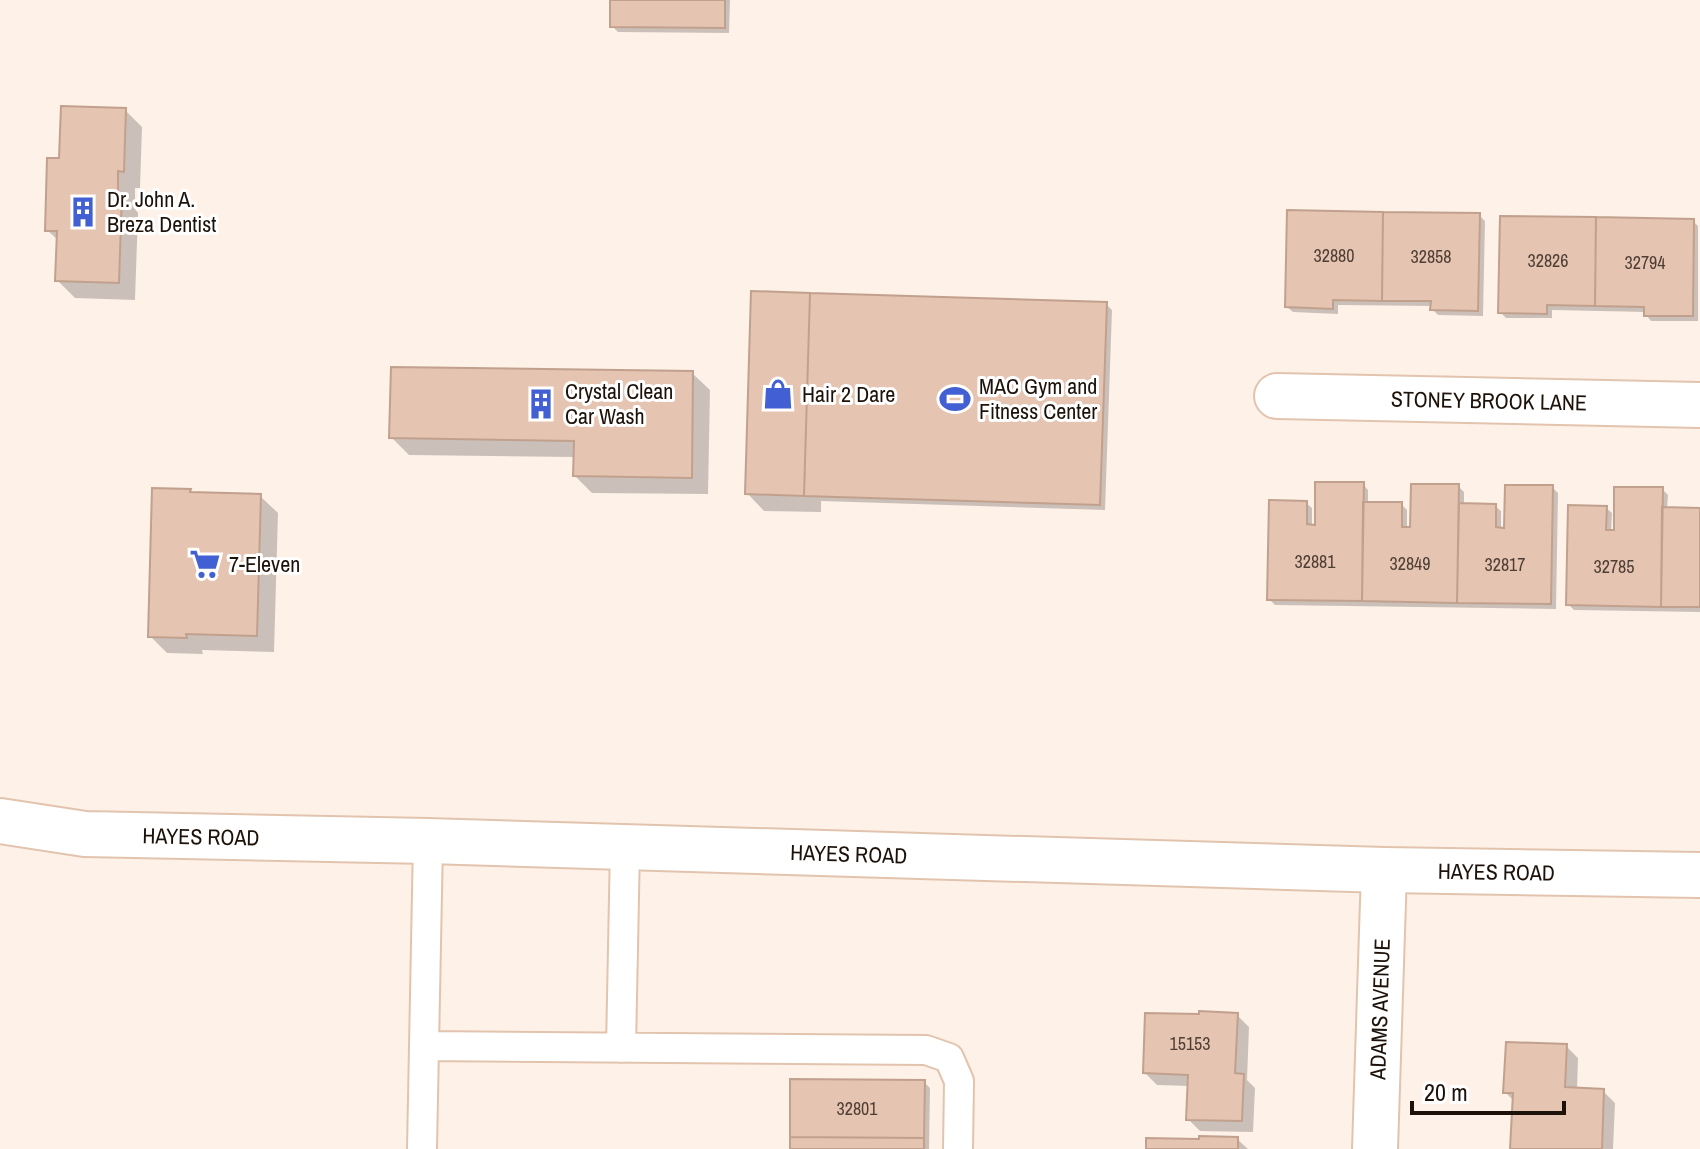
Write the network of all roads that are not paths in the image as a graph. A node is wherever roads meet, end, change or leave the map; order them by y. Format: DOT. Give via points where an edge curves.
graph roads {
  1 [pos="1277,396"];
  2 [pos="1700,405"];
  3 [pos="0,821"];
  4 [pos="428,841"];
  5 [pos="625,847"];
  6 [pos="1384,870"];
  7 [pos="1700,875"];
  8 [pos="424,1046"];
  9 [pos="621,1048"];
  10 [pos="422,1149"];
  11 [pos="958,1149"];
  12 [pos="1375,1149"];
  1 -- 2 [label="street, STONEY BROOK LANE"];
  3 -- 4 [label="street, HAYES ROAD" via="85,834"];
  4 -- 5 [label="street, HAYES ROAD"];
  4 -- 8 [label="lane"];
  5 -- 6 [label="street, HAYES ROAD"];
  5 -- 9 [label="lane"];
  6 -- 7 [label="street, HAYES ROAD"];
  6 -- 12 [label="street, ADAMS AVENUE"];
  8 -- 9 [label="lane"];
  8 -- 10 [label="lane"];
  9 -- 11 [label="lane" via="926,1050 949,1058 959,1081"];
}
